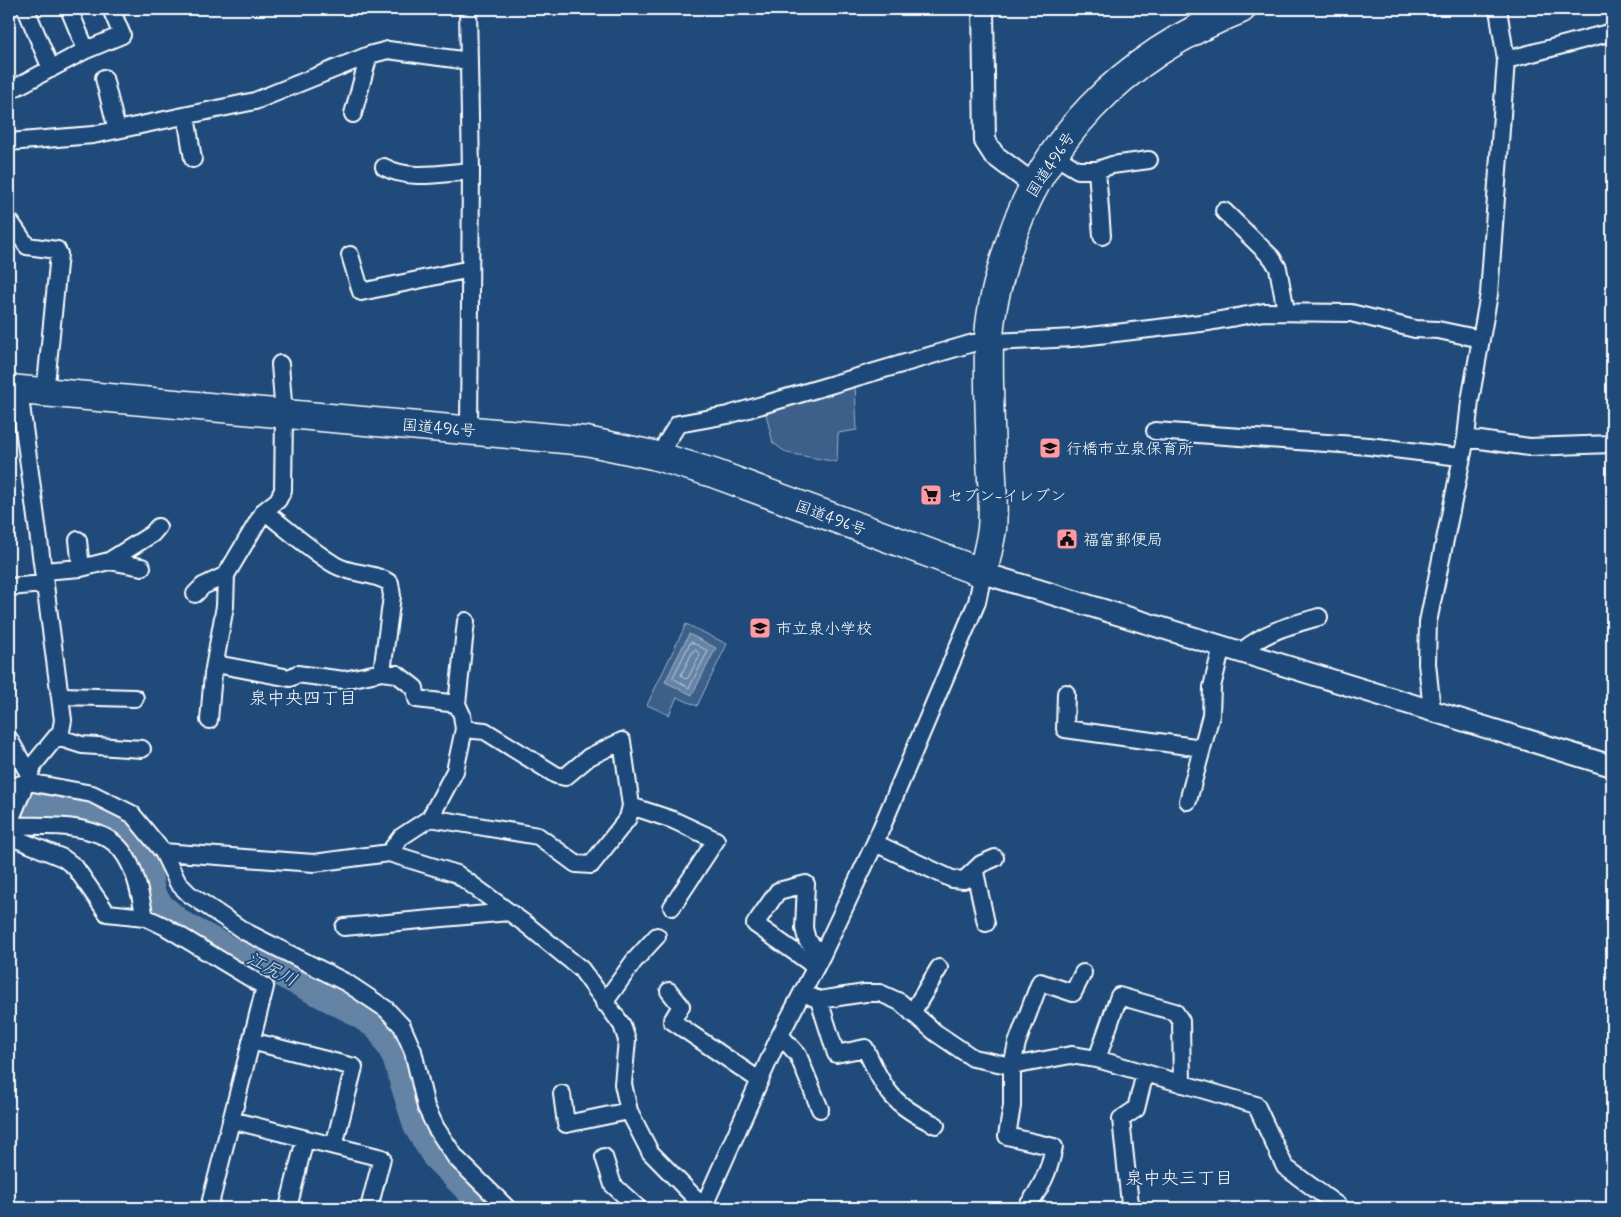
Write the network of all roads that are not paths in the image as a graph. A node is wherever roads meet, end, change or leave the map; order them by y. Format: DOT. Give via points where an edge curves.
graph roads {
  1 [pos="26,9"];
  2 [pos="69,9"];
  3 [pos="110,9"];
  4 [pos="468,9"];
  5 [pos="983,9"];
  6 [pos="1241,9"];
  7 [pos="1498,9"];
  8 [pos="1204,16"];
  9 [pos="1612,32"];
  10 [pos="86,50"];
  11 [pos="370,55"];
  12 [pos="1506,60"];
  13 [pos="469,61"];
  14 [pos="51,68"];
  15 [pos="104,78"];
  16 [pos="9,91"];
  17 [pos="353,114"];
  18 [pos="186,116"];
  19 [pos="118,130"];
  20 [pos="9,142"];
  21 [pos="1054,155"];
  22 [pos="193,159"];
  23 [pos="1149,160"];
  24 [pos="384,167"];
  25 [pos="1097,170"];
  26 [pos="470,171"];
  27 [pos="1034,185"];
  28 [pos="1224,211"];
  29 [pos="9,220"];
  30 [pos="1102,236"];
  31 [pos="350,255"];
  32 [pos="470,269"];
  33 [pos="1286,311"];
  34 [pos="1480,339"];
  35 [pos="989,341"];
  36 [pos="280,364"];
  37 [pos="24,391"];
  38 [pos="284,414"];
  39 [pos="469,429"];
  40 [pos="1155,431"];
  41 [pos="1466,438"];
  42 [pos="1612,444"];
  43 [pos="663,458"];
  44 [pos="1460,458"];
  45 [pos="264,511"];
  46 [pos="158,527"];
  47 [pos="78,540"];
  48 [pos="109,561"];
  49 [pos="81,568"];
  50 [pos="142,568"];
  51 [pos="983,573"];
  52 [pos="226,575"];
  53 [pos="44,577"];
  54 [pos="9,587"];
  55 [pos="195,594"];
  56 [pos="1319,617"];
  57 [pos="466,621"];
  58 [pos="1222,646"];
  59 [pos="1241,652"];
  60 [pos="216,664"];
  61 [pos="382,672"];
  62 [pos="1066,693"];
  63 [pos="61,696"];
  64 [pos="135,698"];
  65 [pos="457,704"];
  66 [pos="1432,711"];
  67 [pos="209,720"];
  68 [pos="464,728"];
  69 [pos="57,737"];
  70 [pos="9,739"];
  71 [pos="1202,748"];
  72 [pos="142,749"];
  73 [pos="1612,766"];
  74 [pos="29,779"];
  75 [pos="9,788"];
  76 [pos="1188,801"];
  77 [pos="631,806"];
  78 [pos="430,818"];
  79 [pos="9,825"];
  80 [pos="9,836"];
  81 [pos="874,843"];
  82 [pos="164,852"];
  83 [pos="389,853"];
  84 [pos="995,858"];
  85 [pos="975,872"];
  86 [pos="672,907"];
  87 [pos="509,912"];
  88 [pos="145,917"];
  89 [pos="986,923"];
  90 [pos="344,927"];
  91 [pos="657,936"];
  92 [pos="820,961"];
  93 [pos="939,968"];
  94 [pos="1083,973"];
  95 [pos="669,991"];
  96 [pos="802,993"];
  97 [pos="820,1000"];
  98 [pos="604,1003"];
  99 [pos="912,1012"];
  100 [pos="780,1035"];
  101 [pos="251,1042"];
  102 [pos="1097,1059"];
  103 [pos="1012,1066"];
  104 [pos="1145,1073"];
  105 [pos="759,1080"];
  106 [pos="1182,1084"];
  107 [pos="562,1094"];
  108 [pos="820,1109"];
  109 [pos="628,1111"];
  110 [pos="231,1120"];
  111 [pos="936,1125"];
  112 [pos="305,1139"];
  113 [pos="334,1146"];
  114 [pos="604,1157"];
  115 [pos="208,1208"];
  116 [pos="288,1208"];
  117 [pos="369,1208"];
  118 [pos="507,1208"];
  119 [pos="638,1208"];
  120 [pos="704,1208"];
  121 [pos="1026,1208"];
  122 [pos="1135,1208"];
  123 [pos="1341,1208"];
  1 -- 14 [label="street"];
  2 -- 10 [label="street"];
  3 -- 10 [label="street" via="122,35"];
  4 -- 13 [label="street"];
  5 -- 27 [label="street" via="985,142 994,155"];
  6 -- 8 [label="highway, 国道496号"];
  7 -- 12 [label="street"];
  8 -- 21 [label="highway, 国道496号" via="1112,86 1078,121"];
  9 -- 12 [label="street"];
  10 -- 14 [label="street"];
  11 -- 13 [label="street" via="388,50"];
  11 -- 17 [label="street"];
  11 -- 18 [label="street" via="255,101"];
  12 -- 34 [label="street" via="1490,285"];
  13 -- 26 [label="street"];
  14 -- 16 [label="street"];
  15 -- 19 [label="street"];
  18 -- 19 [label="street"];
  18 -- 22 [label="street"];
  19 -- 20 [label="street"];
  21 -- 25 [label="street" via="1078,170"];
  21 -- 27 [label="highway, 国道496号"];
  23 -- 25 [label="street"];
  24 -- 26 [label="street" via="397,174 415,176"];
  25 -- 30 [label="street"];
  26 -- 32 [label="street"];
  27 -- 35 [label="highway, 国道496号" via="1018,220 998,280"];
  28 -- 33 [label="street" via="1272,258 1278,268"];
  29 -- 37 [label="street" via="28,246 57,250 59,254"];
  31 -- 32 [label="street" via="361,292"];
  32 -- 39 [label="street"];
  33 -- 34 [label="street" via="1351,313 1415,329 1438,330"];
  33 -- 35 [label="street" via="1073,338"];
  34 -- 41 [label="street"];
  35 -- 43 [label="street" via="728,415 678,424 666,443"];
  35 -- 51 [label="highway, 国道496号" via="993,495 992,529"];
  36 -- 38 [label="street"];
  37 -- 38 [label="highway, 国道496号"];
  37 -- 53 [label="street"];
  38 -- 39 [label="highway, 国道496号"];
  38 -- 45 [label="street" via="283,490 278,500"];
  39 -- 43 [label="highway, 国道496号" via="586,441"];
  40 -- 44 [label="street" via="1369,446"];
  41 -- 42 [label="street" via="1530,447"];
  41 -- 44 [label="street"];
  43 -- 51 [label="highway, 国道496号" via="713,473"];
  44 -- 66 [label="street" via="1428,622 1427,663"];
  45 -- 52 [label="street"];
  45 -- 61 [label="street" via="334,565 390,583 392,596"];
  46 -- 48 [label="street"];
  47 -- 49 [label="street"];
  48 -- 49 [label="street"];
  48 -- 50 [label="street"];
  49 -- 53 [label="street"];
  51 -- 58 [label="street"];
  51 -- 81 [label="street" via="977,602"];
  52 -- 55 [label="street"];
  52 -- 60 [label="street"];
  53 -- 54 [label="street"];
  53 -- 63 [label="street"];
  56 -- 59 [label="street" via="1279,628"];
  57 -- 65 [label="street"];
  58 -- 59 [label="street"];
  58 -- 71 [label="street"];
  59 -- 66 [label="street"];
  60 -- 61 [label="street" via="290,678 297,674 344,680"];
  60 -- 67 [label="street"];
  61 -- 65 [label="street" via="397,674 415,688 417,699"];
  62 -- 71 [label="street" via="1065,729"];
  63 -- 64 [label="street"];
  63 -- 69 [label="street" via="63,720"];
  65 -- 68 [label="street"];
  66 -- 73 [label="street"];
  68 -- 77 [label="street" via="485,731 556,775 565,777 589,757 622,741"];
  68 -- 78 [label="street" via="456,771"];
  69 -- 72 [label="street" via="82,745"];
  69 -- 74 [label="street" via="34,764"];
  70 -- 74 [label="street"];
  71 -- 76 [label="street"];
  74 -- 75 [label="street"];
  74 -- 79 [label="street"];
  74 -- 82 [label="street" via="92,794 132,814"];
  77 -- 78 [label="street" via="628,818 591,865 584,866 576,864 538,836"];
  77 -- 86 [label="street" via="674,820 716,840"];
  78 -- 83 [label="street" via="401,837"];
  79 -- 88 [label="street" via="63,826 107,837 122,851 131,867"];
  80 -- 88 [label="street" via="62,858 75,867 107,913"];
  81 -- 85 [label="street" via="952,879 964,880"];
  81 -- 92 [label="street"];
  82 -- 83 [label="street" via="314,863"];
  82 -- 118 [label="street" via="178,883 189,894 244,931 347,983 386,1008 402,1026 413,1051 426,1106 436,1128 456,1158"];
  83 -- 87 [label="street" via="456,874"];
  84 -- 85 [label="street" via="982,864"];
  85 -- 89 [label="street"];
  87 -- 90 [label="street"];
  87 -- 98 [label="street" via="581,969"];
  88 -- 101 [label="street" via="265,987"];
  91 -- 98 [label="street" via="634,961"];
  92 -- 92 [label="street" via="755,924 778,890 806,884 806,940"];
  92 -- 96 [label="street"];
  93 -- 99 [label="street"];
  94 -- 103 [label="street" via="1073,993 1040,982 1017,1043"];
  95 -- 105 [label="street" via="681,1006 672,1021"];
  96 -- 97 [label="street"];
  96 -- 100 [label="street"];
  97 -- 99 [label="street" via="880,994 900,1002"];
  97 -- 111 [label="street" via="836,1054 865,1048 894,1100 914,1115"];
  98 -- 109 [label="street" via="622,1025 627,1040 623,1084"];
  99 -- 103 [label="street" via="936,1033 974,1058"];
  100 -- 105 [label="street"];
  100 -- 108 [label="street" via="798,1055"];
  101 -- 110 [label="street"];
  101 -- 113 [label="street" via="354,1067"];
  102 -- 103 [label="street" via="1071,1055"];
  102 -- 104 [label="street"];
  102 -- 106 [label="street" via="1119,996 1175,1012 1182,1021"];
  103 -- 121 [label="street" via="1012,1106 1006,1136 1054,1147 1050,1169"];
  104 -- 106 [label="street"];
  104 -- 122 [label="street" via="1136,1109 1122,1119 1130,1204"];
  105 -- 120 [label="street"];
  106 -- 123 [label="street" via="1256,1105 1285,1167"];
  107 -- 109 [label="street" via="566,1124"];
  109 -- 120 [label="street" via="650,1152"];
  110 -- 112 [label="street"];
  110 -- 115 [label="street"];
  112 -- 113 [label="street"];
  112 -- 116 [label="street"];
  113 -- 117 [label="street" via="382,1158"];
  114 -- 119 [label="street" via="613,1185"];
}
